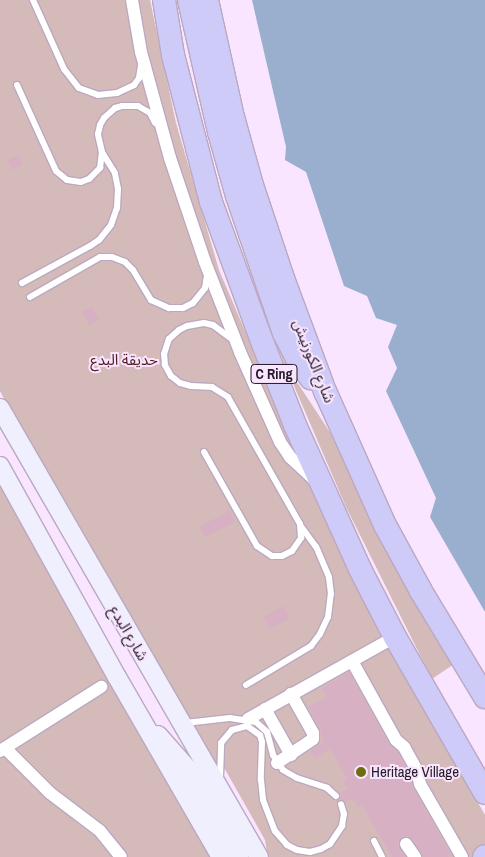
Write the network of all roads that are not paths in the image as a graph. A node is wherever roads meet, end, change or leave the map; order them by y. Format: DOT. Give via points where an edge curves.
graph roads {
  1 [pos="33,0"];
  2 [pos="132,0"];
  3 [pos="164,0"];
  4 [pos="189,0"];
  5 [pos="207,0"];
  6 [pos="141,52"];
  7 [pos="17,85"];
  8 [pos="102,152"];
  9 [pos="170,158"];
  10 [pos="205,262"];
  11 [pos="22,284"];
  12 [pos="30,297"];
  13 [pos="240,352"];
  14 [pos="325,391"];
  15 [pos="0,408"];
  16 [pos="204,452"];
  17 [pos="0,466"];
  18 [pos="322,486"];
  19 [pos="300,524"];
  20 [pos="395,636"];
  21 [pos="352,661"];
  22 [pos="246,685"];
  23 [pos="101,687"];
  24 [pos="485,697"];
  25 [pos="293,698"];
  26 [pos="267,712"];
  27 [pos="248,719"];
  28 [pos="144,724"];
  29 [pos="182,724"];
  30 [pos="3,749"];
  31 [pos="291,755"];
  32 [pos="277,764"];
  33 [pos="220,789"];
  34 [pos="483,792"];
  35 [pos="336,796"];
  36 [pos="341,804"];
  37 [pos="374,841"];
  38 [pos="406,844"];
  39 [pos="121,857"];
  40 [pos="221,857"];
  41 [pos="239,857"];
  42 [pos="259,857"];
  43 [pos="382,857"];
  44 [pos="415,857"];
  45 [pos="462,857"];
  1 -- 6 [label="lane" via="64,69 74,83 87,92 98,95 117,93 134,85 140,72"];
  2 -- 6 [label="street"];
  3 -- 18 [label="highway, C Ring" via="176,64 211,202 263,344"];
  4 -- 14 [label="highway" via="219,132 268,291 289,346"];
  5 -- 14 [label="highway, شارع الكورنيش / C Ring" via="229,100 255,194"];
  6 -- 9 [label="street"];
  7 -- 8 [label="lane" via="61,177 74,182 89,179 100,168"];
  8 -- 9 [label="lane" via="98,134 104,118 115,108 130,105 150,113"];
  8 -- 11 [label="lane" via="115,173 118,189 117,208 111,225 90,246"];
  9 -- 10 [label="street"];
  10 -- 12 [label="lane" via="208,276 205,288 193,303 183,308 157,304 147,295 130,266 112,257 100,257"];
  10 -- 13 [label="street"];
  13 -- 18 [label="street" via="280,442 290,457"];
  13 -- 19 [label="lane" via="220,328 204,322 172,335 165,346 164,360 169,373 180,383 212,387 228,397"];
  14 -- 24 [label="highway, شارع الكورنيش / C Ring" via="385,525"];
  15 -- 29 [label="main road, شارع البدع"];
  16 -- 19 [label="lane" via="261,551 277,557 292,551 301,538"];
  17 -- 28 [label="main road, شارع البدع"];
  18 -- 20 [label="highway, C Ring"];
  19 -- 22 [label="lane" via="316,547 329,577 328,617 311,646"];
  20 -- 21 [label="street"];
  20 -- 34 [label="highway, C Ring"];
  21 -- 25 [label="street"];
  21 -- 45 [label="street" via="396,740 404,747 417,770 420,784"];
  23 -- 30 [label="street"];
  25 -- 26 [label="street"];
  25 -- 31 [label="street" via="314,736 310,743"];
  26 -- 27 [label="street"];
  26 -- 31 [label="street"];
  27 -- 29 [label="lane"];
  27 -- 32 [label="lane" via="267,732"];
  28 -- 40 [label="main road, شارع البدع"];
  28 -- 41 [label="main road" via="188,769"];
  29 -- 33 [label="main road, شارع البدع"];
  30 -- 39 [label="street" via="50,793 106,837"];
  31 -- 32 [label="street"];
  32 -- 35 [label="lane" via="290,775 327,788"];
  33 -- 36 [label="lane" via="221,744 232,730 247,726 260,735 263,800 275,832 287,845 310,852 330,844 342,826 344,814"];
  33 -- 42 [label="main road, شارع البدع"];
  37 -- 43 [label="lane"];
  38 -- 44 [label="street"];
}
